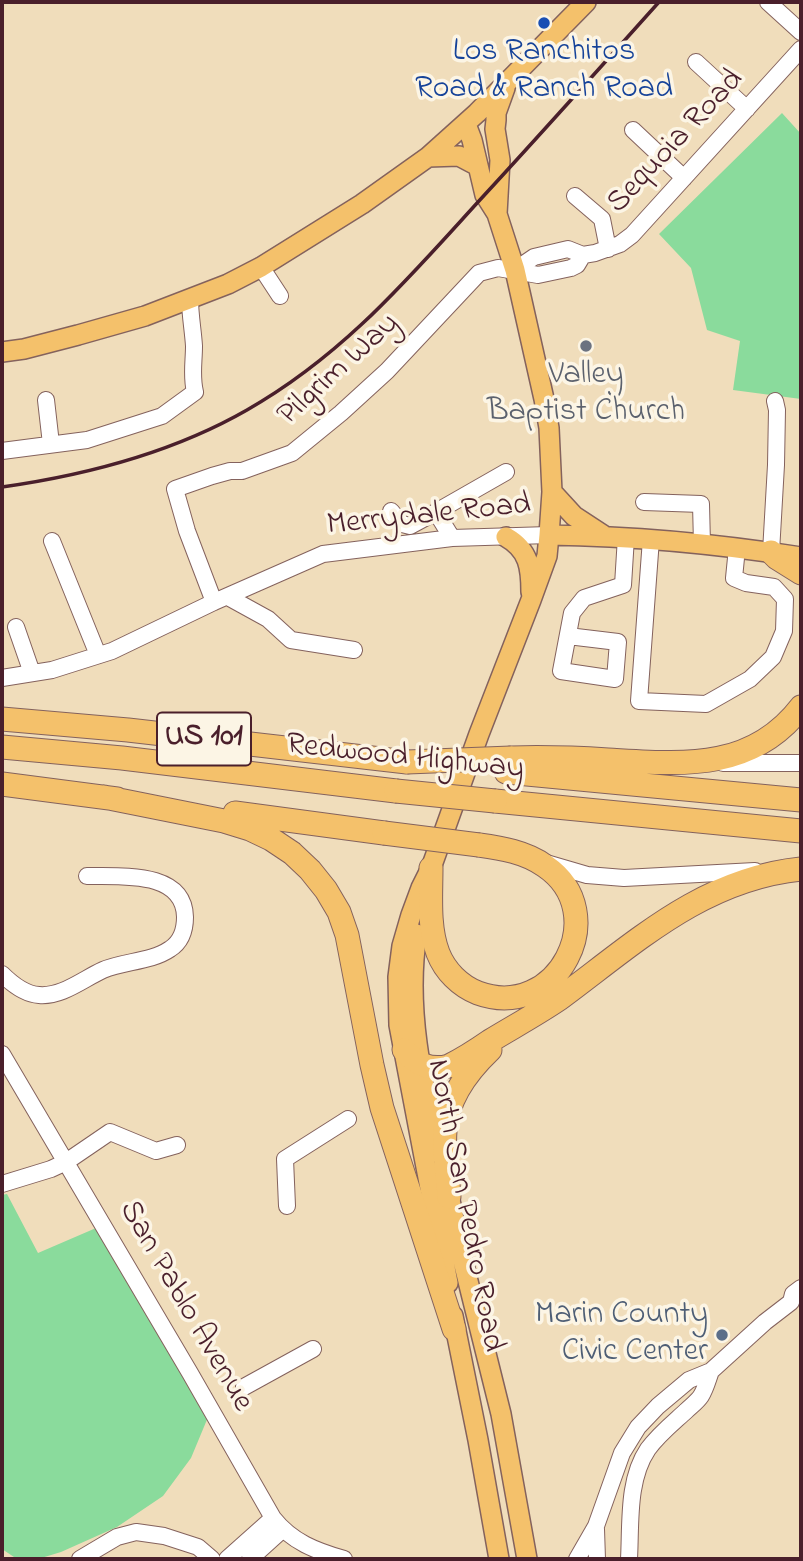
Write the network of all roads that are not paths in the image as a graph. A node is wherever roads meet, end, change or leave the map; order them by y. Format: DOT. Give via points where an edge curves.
graph roads {
  1 [pos="586,2"];
  2 [pos="768,2"];
  3 [pos="801,32"];
  4 [pos="801,50"];
  5 [pos="695,63"];
  6 [pos="506,84"];
  7 [pos="747,109"];
  8 [pos="466,124"];
  9 [pos="632,131"];
  10 [pos="428,157"];
  11 [pos="500,160"];
  12 [pos="478,166"];
  13 [pos="684,178"];
  14 [pos="575,196"];
  15 [pos="497,214"];
  16 [pos="608,249"];
  17 [pos="261,267"];
  18 [pos="515,270"];
  19 [pos="280,296"];
  20 [pos="190,299"];
  21 [pos="2,352"];
  22 [pos="46,400"];
  23 [pos="775,401"];
  24 [pos="51,444"];
  25 [pos="2,451"];
  26 [pos="506,472"];
  27 [pos="552,492"];
  28 [pos="644,502"];
  29 [pos="391,511"];
  30 [pos="436,512"];
  31 [pos="549,535"];
  32 [pos="604,536"];
  33 [pos="506,537"];
  34 [pos="626,537"];
  35 [pos="452,538"];
  36 [pos="651,539"];
  37 [pos="52,541"];
  38 [pos="702,544"];
  39 [pos="737,548"];
  40 [pos="771,552"];
  41 [pos="801,557"];
  42 [pos="801,573"];
  43 [pos="221,599"];
  44 [pos="531,600"];
  45 [pos="16,627"];
  46 [pos="568,636"];
  47 [pos="354,650"];
  48 [pos="98,655"];
  49 [pos="32,673"];
  50 [pos="2,678"];
  51 [pos="801,707"];
  52 [pos="2,719"];
  53 [pos="2,747"];
  54 [pos="683,763"];
  55 [pos="801,763"];
  56 [pos="509,765"];
  57 [pos="2,783"];
  58 [pos="104,797"];
  59 [pos="801,800"];
  60 [pos="801,831"];
  61 [pos="520,854"];
  62 [pos="431,867"];
  63 [pos="801,869"];
  64 [pos="88,876"];
  65 [pos="2,974"];
  66 [pos="556,1000"];
  67 [pos="2,1054"];
  68 [pos="412,1057"];
  69 [pos="348,1119"];
  70 [pos="177,1145"];
  71 [pos="66,1162"];
  72 [pos="2,1184"];
  73 [pos="450,1197"];
  74 [pos="287,1206"];
  75 [pos="801,1288"];
  76 [pos="796,1304"];
  77 [pos="454,1329"];
  78 [pos="313,1349"];
  79 [pos="711,1370"];
  80 [pos="244,1387"];
  81 [pos="278,1524"];
  82 [pos="596,1526"];
  83 [pos="80,1559"];
  84 [pos="212,1559"];
  85 [pos="227,1559"];
  86 [pos="250,1559"];
  87 [pos="344,1559"];
  88 [pos="499,1559"];
  89 [pos="527,1559"];
  90 [pos="577,1559"];
  91 [pos="597,1559"];
  92 [pos="629,1559"];
  1 -- 6 [label="main road"];
  2 -- 3 [label="street"];
  4 -- 7 [label="street, Sequoia Road"];
  5 -- 7 [label="street"];
  6 -- 8 [label="main road"];
  6 -- 11 [label="main road, North San Pedro Road" via="496,113"];
  7 -- 13 [label="street, Sequoia Road"];
  8 -- 10 [label="main road"];
  8 -- 11 [label="main road" via="487,139"];
  8 -- 12 [label="main road, North San Pedro Road"];
  9 -- 13 [label="street"];
  10 -- 12 [label="main road" via="459,156"];
  10 -- 17 [label="main road"];
  11 -- 15 [label="main road, North San Pedro Road"];
  12 -- 15 [label="main road, North San Pedro Road" via="485,195"];
  13 -- 16 [label="street, Sequoia Road" via="632,235"];
  14 -- 16 [label="street" via="602,219"];
  15 -- 18 [label="main road, North San Pedro Road"];
  16 -- 18 [label="street, Sequoia Road" via="583,256 571,268 538,275"];
  17 -- 19 [label="street"];
  17 -- 20 [label="main road"];
  18 -- 27 [label="main road, North San Pedro Road" via="549,428"];
  18 -- 43 [label="street, Pilgrim Way" via="479,273 387,371 292,453 176,489 187,531"];
  20 -- 21 [label="main road" via="78,335"];
  20 -- 24 [label="street" via="195,392 162,416 87,440"];
  22 -- 24 [label="street"];
  23 -- 40 [label="street"];
  24 -- 25 [label="street"];
  26 -- 30 [label="street"];
  27 -- 31 [label="main road, North San Pedro Road"];
  27 -- 32 [label="main road" via="574,516"];
  28 -- 38 [label="street" via="702,504"];
  29 -- 30 [label="street" via="410,526"];
  30 -- 35 [label="street"];
  31 -- 32 [label="main road, Merrydale Road"];
  31 -- 33 [label="street, Merrydale Road"];
  31 -- 44 [label="main road, North San Pedro Road" via="547,556"];
  32 -- 34 [label="main road, Merrydale Road"];
  33 -- 35 [label="street, Merrydale Road"];
  33 -- 44 [label="main road" via="520,547 526,559"];
  34 -- 36 [label="main road, Merrydale Road"];
  34 -- 46 [label="street" via="623,585 584,598 572,613"];
  35 -- 43 [label="street, Merrydale Road" via="323,554"];
  36 -- 38 [label="main road, Merrydale Road"];
  36 -- 39 [label="street" via="639,701 706,704 750,679 773,657 784,631 785,599 774,587 734,578"];
  37 -- 48 [label="street"];
  38 -- 39 [label="main road, Merrydale Road"];
  39 -- 40 [label="main road, Merrydale Road"];
  40 -- 41 [label="main road, Merrydale Road"];
  40 -- 42 [label="highway"];
  43 -- 47 [label="street" via="268,619 291,640"];
  43 -- 48 [label="street, Merrydale Road"];
  44 -- 62 [label="main road, North San Pedro Road"];
  45 -- 49 [label="street"];
  48 -- 49 [label="street, Merrydale Road"];
  49 -- 50 [label="street, Merrydale Road"];
  51 -- 54 [label="highway" via="751,749"];
  52 -- 56 [label="highway, Redwood Highway / US 101, bridge" via="407,762"];
  53 -- 60 [label="highway, Redwood Highway / US 101, bridge" via="396,792"];
  54 -- 55 [label="street"];
  54 -- 56 [label="highway" via="573,758"];
  56 -- 59 [label="highway, Redwood Highway"];
  57 -- 58 [label="highway"];
  58 -- 61 [label="highway, bridge"];
  58 -- 77 [label="highway" via="250,829 292,853 326,890 347,935 382,1108"];
  61 -- 62 [label="highway" via="547,867 561,881 571,898 576,929 570,954 557,974 536,990 516,996 489,996 471,990 443,963 432,928"];
  61 -- 63 [label="street" via="587,875 624,878"];
  62 -- 68 [label="main road, North San Pedro Road" via="412,978"];
  63 -- 66 [label="highway" via="741,883 690,905"];
  64 -- 65 [label="street" via="146,879 173,890 182,899 185,913 177,943 158,955 107,968 50,995 32,994"];
  66 -- 68 [label="highway" via="453,1064 438,1068"];
  66 -- 73 [label="highway" via="491,1049 462,1082 446,1123"];
  67 -- 71 [label="street, San Pablo Avenue"];
  68 -- 73 [label="main road, North San Pedro Road"];
  68 -- 77 [label="main road, North San Pedro Road"];
  69 -- 74 [label="street" via="285,1159"];
  70 -- 71 [label="street" via="156,1151 110,1132"];
  71 -- 72 [label="street"];
  71 -- 81 [label="street, San Pablo Avenue"];
  73 -- 89 [label="main road, North San Pedro Road" via="501,1414"];
  75 -- 76 [label="street" via="793,1294"];
  76 -- 79 [label="street" via="765,1322"];
  77 -- 88 [label="main road, North San Pedro Road"];
  78 -- 80 [label="street"];
  79 -- 82 [label="street" via="689,1380 630,1437"];
  79 -- 92 [label="street" via="703,1394 659,1436 641,1462 633,1492"];
  81 -- 85 [label="street"];
  81 -- 86 [label="street"];
  81 -- 87 [label="street, San Pablo Avenue" via="310,1548"];
  82 -- 90 [label="street"];
  82 -- 91 [label="street"];
  83 -- 84 [label="street" via="136,1532 198,1547"];
}
